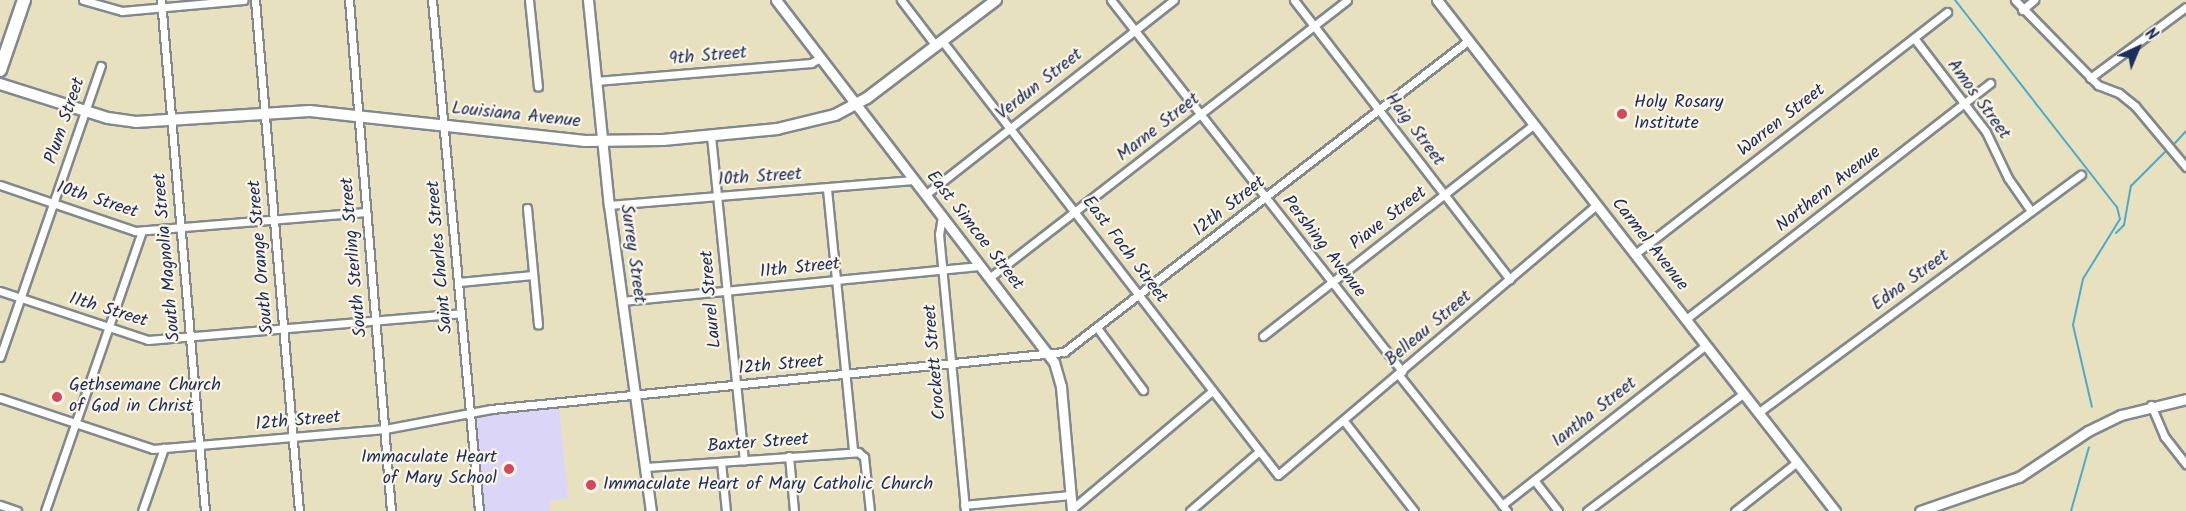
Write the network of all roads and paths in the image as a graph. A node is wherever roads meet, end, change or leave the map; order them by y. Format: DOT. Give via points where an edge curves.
graph roads {
  1 [pos="24,0"];
  2 [pos="83,0"];
  3 [pos="244,0"];
  4 [pos="255,0"];
  5 [pos="349,0"];
  6 [pos="432,0"];
  7 [pos="530,0"];
  8 [pos="588,0"];
  9 [pos="776,0"];
  10 [pos="901,0"];
  11 [pos="996,0"];
  12 [pos="1112,0"];
  13 [pos="1174,0"];
  14 [pos="1293,0"];
  15 [pos="1347,0"];
  16 [pos="1437,0"];
  17 [pos="2015,0"];
  18 [pos="2034,0"];
  19 [pos="161,3"];
  20 [pos="2186,8"];
  21 [pos="2022,9"];
  22 [pos="1947,12"];
  23 [pos="1314,26"];
  24 [pos="1135,30"];
  25 [pos="1914,38"];
  26 [pos="1469,40"];
  27 [pos="940,44"];
  28 [pos="820,58"];
  29 [pos="101,66"];
  30 [pos="0,70"];
  31 [pos="2090,78"];
  32 [pos="597,81"];
  33 [pos="1990,83"];
  34 [pos="0,84"];
  35 [pos="538,87"];
  36 [pos="1963,104"];
  37 [pos="855,105"];
  38 [pos="1379,110"];
  39 [pos="84,111"];
  40 [pos="264,112"];
  41 [pos="358,114"];
  42 [pos="1201,115"];
  43 [pos="171,120"];
  44 [pos="1533,124"];
  45 [pos="444,125"];
  46 [pos="1010,128"];
  47 [pos="711,136"];
  48 [pos="603,141"];
  49 [pos="2186,167"];
  50 [pos="2081,175"];
  51 [pos="913,180"];
  52 [pos="0,185"];
  53 [pos="827,189"];
  54 [pos="925,195"];
  55 [pos="1444,195"];
  56 [pos="718,196"];
  57 [pos="1266,198"];
  58 [pos="54,203"];
  59 [pos="609,205"];
  60 [pos="1596,205"];
  61 [pos="527,208"];
  62 [pos="2031,211"];
  63 [pos="366,212"];
  64 [pos="1076,212"];
  65 [pos="942,216"];
  66 [pos="274,220"];
  67 [pos="181,229"];
  68 [pos="142,231"];
  69 [pos="1635,254"];
  70 [pos="980,266"];
  71 [pos="943,269"];
  72 [pos="533,275"];
  73 [pos="989,278"];
  74 [pos="1510,279"];
  75 [pos="836,280"];
  76 [pos="459,282"];
  77 [pos="1332,283"];
  78 [pos="0,291"];
  79 [pos="726,291"];
  80 [pos="1140,296"];
  81 [pos="21,298"];
  82 [pos="622,301"];
  83 [pos="461,313"];
  84 [pos="1686,319"];
  85 [pos="376,320"];
  86 [pos="538,324"];
  87 [pos="284,327"];
  88 [pos="109,328"];
  89 [pos="1098,329"];
  90 [pos="190,336"];
  91 [pos="1263,336"];
  92 [pos="1706,345"];
  93 [pos="1049,354"];
  94 [pos="0,357"];
  95 [pos="952,365"];
  96 [pos="1400,373"];
  97 [pos="845,375"];
  98 [pos="736,385"];
  99 [pos="1143,390"];
  100 [pos="1212,391"];
  101 [pos="1744,393"];
  102 [pos="634,395"];
  103 [pos="0,398"];
  104 [pos="2186,399"];
  105 [pos="2151,405"];
  106 [pos="470,412"];
  107 [pos="1759,412"];
  108 [pos="1344,421"];
  109 [pos="76,423"];
  110 [pos="384,429"];
  111 [pos="292,437"];
  112 [pos="200,445"];
  113 [pos="164,448"];
  114 [pos="853,451"];
  115 [pos="1258,452"];
  116 [pos="789,456"];
  117 [pos="744,460"];
  118 [pos="721,462"];
  119 [pos="1797,462"];
  120 [pos="2186,464"];
  121 [pos="646,467"];
  122 [pos="1281,475"];
  123 [pos="1534,480"];
  124 [pos="1070,495"];
  125 [pos="0,505"];
  126 [pos="965,508"];
  127 [pos="1505,508"];
  128 [pos="1072,510"];
  129 [pos="1833,510"];
  130 [pos="17,511"];
  131 [pos="45,511"];
  132 [pos="142,511"];
  133 [pos="205,511"];
  134 [pos="299,511"];
  135 [pos="391,511"];
  136 [pos="479,511"];
  137 [pos="651,511"];
  138 [pos="726,511"];
  139 [pos="794,511"];
  140 [pos="870,511"];
  141 [pos="1190,511"];
  142 [pos="1414,511"];
  143 [pos="1558,511"];
  144 [pos="1587,511"];
  145 [pos="1735,511"];
  146 [pos="1920,511"];
  1 -- 30 [label="highway"];
  2 -- 19 [label="street" via="114,10"];
  3 -- 19 [label="street"];
  4 -- 40 [label="street, South Orange Street"];
  5 -- 41 [label="street, South Sterling Street"];
  6 -- 45 [label="street, Saint Charles Street"];
  7 -- 35 [label="street"];
  8 -- 32 [label="street, Surrey Street"];
  9 -- 28 [label="street, East Simcoe Street"];
  10 -- 27 [label="street, East Foch Street"];
  11 -- 27 [label="main road, Louisiana Avenue"];
  12 -- 24 [label="street, Pershing Avenue"];
  13 -- 24 [label="street, Verdun Street"];
  14 -- 23 [label="street, Haig Street"];
  15 -- 23 [label="street, Marne Street"];
  16 -- 26 [label="street, Carmel Avenue"];
  17 -- 21 [label="street"];
  18 -- 21 [label="street"];
  19 -- 43 [label="street, South Magnolia Street"];
  20 -- 31 [label="street"];
  21 -- 31 [label="street"];
  22 -- 25 [label="street, Warren Street"];
  23 -- 38 [label="street, Haig Street"];
  23 -- 42 [label="street, Marne Street"];
  24 -- 42 [label="street, Pershing Avenue"];
  24 -- 46 [label="street, Verdun Street"];
  25 -- 36 [label="street, Amos Street"];
  25 -- 69 [label="street, Warren Street"];
  26 -- 38 [label="street, 12th Street"];
  26 -- 44 [label="street, Carmel Avenue"];
  27 -- 37 [label="main road, Louisiana Avenue"];
  27 -- 46 [label="street, East Foch Street"];
  28 -- 32 [label="street, 9th Street" via="811,63"];
  28 -- 37 [label="street, East Simcoe Street"];
  29 -- 39 [label="street, Plum Street"];
  31 -- 49 [label="street" via="2135,106"];
  32 -- 48 [label="street, Surrey Street"];
  33 -- 36 [label="street, Northern Avenue"];
  34 -- 39 [label="main road, Louisiana Avenue"];
  36 -- 62 [label="street, Amos Street" via="1986,132 2008,178"];
  36 -- 84 [label="street, Northern Avenue"];
  37 -- 47 [label="main road, Louisiana Avenue" via="799,126"];
  37 -- 51 [label="street, East Simcoe Street"];
  38 -- 55 [label="street, Haig Street"];
  38 -- 57 [label="street, 12th Street"];
  39 -- 43 [label="main road, Louisiana Avenue" via="117,120"];
  39 -- 58 [label="street, Plum Street"];
  40 -- 41 [label="main road, Louisiana Avenue"];
  40 -- 43 [label="main road, Louisiana Avenue"];
  40 -- 66 [label="street, South Orange Street"];
  41 -- 45 [label="main road, Louisiana Avenue"];
  41 -- 63 [label="street, South Sterling Street"];
  42 -- 57 [label="street, Pershing Avenue"];
  42 -- 64 [label="street, Marne Street"];
  43 -- 67 [label="street, South Magnolia Street"];
  44 -- 55 [label="street, Piave Street"];
  44 -- 60 [label="street, Carmel Avenue"];
  45 -- 48 [label="main road, Louisiana Avenue"];
  45 -- 76 [label="street, Saint Charles Street"];
  46 -- 54 [label="street, Verdun Street"];
  46 -- 64 [label="street, East Foch Street"];
  47 -- 48 [label="main road, Louisiana Avenue"];
  47 -- 56 [label="street, Laurel Street"];
  48 -- 59 [label="street, Surrey Street"];
  50 -- 62 [label="street, Edna Street"];
  51 -- 53 [label="street, 10th Street"];
  51 -- 54 [label="street, East Simcoe Street"];
  52 -- 58 [label="street, 10th Street"];
  53 -- 56 [label="street, 10th Street"];
  53 -- 75 [label="street"];
  54 -- 65 [label="street, East Simcoe Street"];
  55 -- 74 [label="street, Haig Street"];
  55 -- 77 [label="street, Piave Street"];
  56 -- 59 [label="street, 10th Street"];
  56 -- 79 [label="street, Laurel Street"];
  57 -- 77 [label="street, Pershing Avenue"];
  57 -- 80 [label="street, 12th Street"];
  58 -- 68 [label="street, 10th Street"];
  58 -- 81 [label="street, Plum Street"];
  59 -- 82 [label="street, Surrey Street"];
  60 -- 69 [label="street, Carmel Avenue"];
  60 -- 74 [label="street, Belleau Street"];
  61 -- 72 [label="street"];
  62 -- 107 [label="street, Edna Street"];
  63 -- 66 [label="street, 10th Street"];
  63 -- 85 [label="street, South Sterling Street"];
  64 -- 73 [label="street, Marne Street"];
  64 -- 80 [label="street, East Foch Street"];
  65 -- 70 [label="street, East Simcoe Street"];
  65 -- 71 [label="street, Crockett Street"];
  66 -- 67 [label="street, 10th Street"];
  66 -- 87 [label="street, South Orange Street"];
  67 -- 68 [label="street, 10th Street"];
  67 -- 90 [label="street, South Magnolia Street"];
  68 -- 88 [label="street"];
  69 -- 84 [label="street, Carmel Avenue"];
  70 -- 71 [label="street, 11th Street"];
  70 -- 73 [label="street, East Simcoe Street"];
  71 -- 75 [label="street, 11th Street"];
  71 -- 95 [label="street, Crockett Street"];
  72 -- 76 [label="street"];
  72 -- 86 [label="street"];
  73 -- 93 [label="street, East Simcoe Street"];
  74 -- 96 [label="street, Belleau Street"];
  75 -- 79 [label="street, 11th Street"];
  75 -- 97 [label="street"];
  76 -- 83 [label="street, Saint Charles Street"];
  77 -- 91 [label="street, Piave Street"];
  77 -- 96 [label="street, Pershing Avenue"];
  78 -- 81 [label="street, 11th Street"];
  79 -- 82 [label="street, 11th Street"];
  79 -- 98 [label="street, Laurel Street"];
  80 -- 89 [label="street, 12th Street"];
  80 -- 100 [label="street, East Foch Street"];
  81 -- 88 [label="street, 11th Street"];
  81 -- 94 [label="street, Plum Street"];
  82 -- 102 [label="street, Surrey Street"];
  83 -- 85 [label="street, 11th Street"];
  83 -- 106 [label="street, Saint Charles Street"];
  84 -- 92 [label="street, Carmel Avenue"];
  85 -- 87 [label="street, 11th Street"];
  85 -- 110 [label="street, South Sterling Street"];
  87 -- 90 [label="street, 11th Street"];
  87 -- 111 [label="street, South Orange Street"];
  88 -- 90 [label="street, 11th Street" via="148,340"];
  88 -- 109 [label="street"];
  89 -- 93 [label="street, 12th Street" via="1068,350"];
  89 -- 99 [label="street"];
  90 -- 112 [label="street, South Magnolia Street"];
  92 -- 101 [label="street, Carmel Avenue"];
  92 -- 123 [label="street, Iantha Street"];
  93 -- 95 [label="street, 12th Street"];
  93 -- 124 [label="street, East Simcoe Street" via="1061,387"];
  95 -- 97 [label="street, 12th Street"];
  95 -- 126 [label="street, Crockett Street"];
  96 -- 108 [label="street, Belleau Street"];
  96 -- 127 [label="street, Pershing Avenue"];
  97 -- 98 [label="street, 12th Street"];
  97 -- 114 [label="street"];
  98 -- 102 [label="street, 12th Street"];
  98 -- 117 [label="street, Laurel Street"];
  100 -- 115 [label="street, East Foch Street"];
  100 -- 128 [label="street"];
  101 -- 107 [label="street, Carmel Avenue"];
  101 -- 144 [label="street"];
  102 -- 106 [label="street, 12th Street"];
  102 -- 121 [label="street, Surrey Street"];
  103 -- 109 [label="street, 12th Street"];
  104 -- 105 [label="street"];
  105 -- 120 [label="street" via="2164,436"];
  105 -- 146 [label="street" via="2088,431 2019,477"];
  106 -- 110 [label="street, 12th Street"];
  106 -- 136 [label="street, Saint Charles Street"];
  107 -- 119 [label="street, Carmel Avenue"];
  108 -- 122 [label="street, Belleau Street"];
  108 -- 142 [label="street"];
  109 -- 113 [label="street, 12th Street" via="147,448"];
  109 -- 131 [label="street"];
  110 -- 111 [label="street, 12th Street"];
  110 -- 135 [label="street, South Sterling Street"];
  111 -- 112 [label="street, 12th Street"];
  111 -- 134 [label="street, South Orange Street"];
  112 -- 113 [label="street, 12th Street"];
  112 -- 133 [label="street, South Magnolia Street"];
  113 -- 132 [label="street"];
  114 -- 116 [label="street, Baxter Street"];
  114 -- 140 [label="street" via="862,454"];
  115 -- 122 [label="street, East Foch Street" via="1272,471"];
  115 -- 141 [label="street"];
  116 -- 117 [label="street, Baxter Street"];
  116 -- 139 [label="street"];
  117 -- 118 [label="street, Baxter Street"];
  118 -- 121 [label="street, Baxter Street"];
  118 -- 138 [label="street"];
  119 -- 129 [label="street, Carmel Avenue"];
  119 -- 145 [label="street"];
  121 -- 137 [label="street, Surrey Street"];
  123 -- 127 [label="street, Iantha Street"];
  123 -- 143 [label="street"];
  124 -- 126 [label="street"];
  124 -- 128 [label="street, East Simcoe Street"];
  125 -- 130 [label="street"];
}
